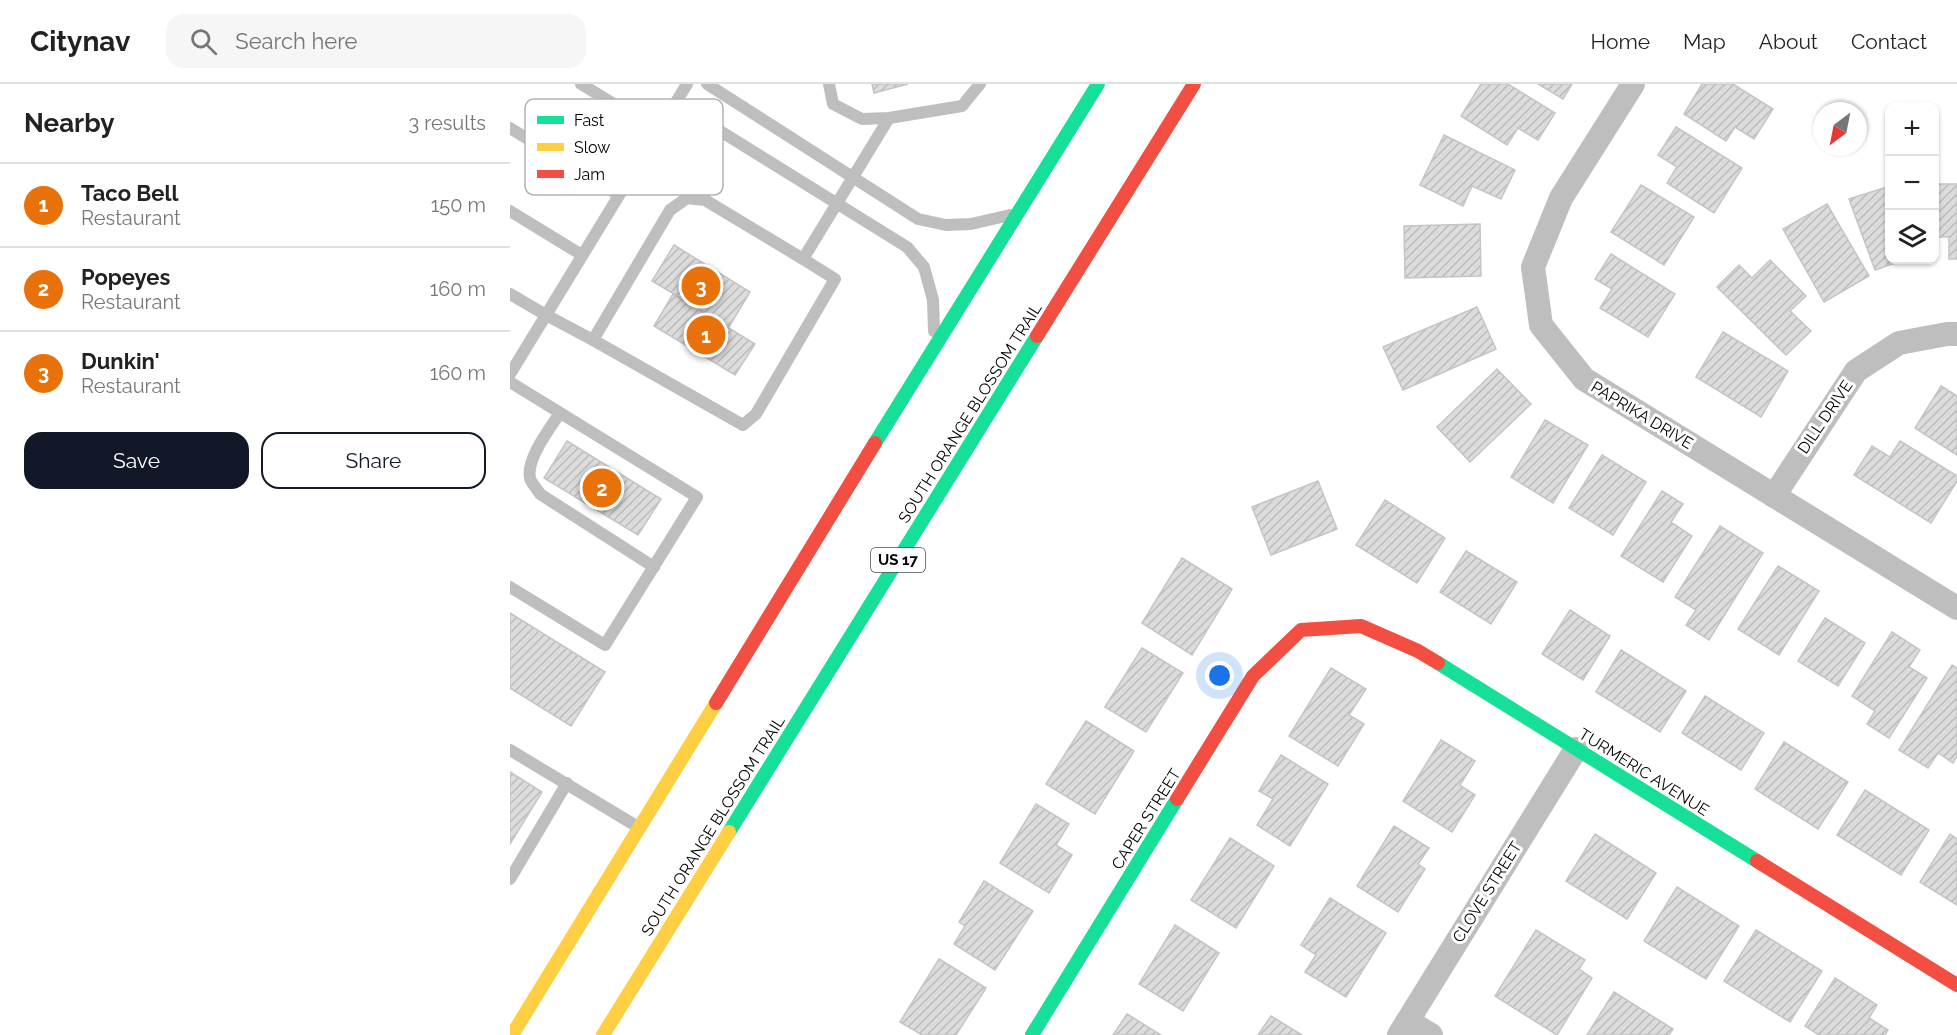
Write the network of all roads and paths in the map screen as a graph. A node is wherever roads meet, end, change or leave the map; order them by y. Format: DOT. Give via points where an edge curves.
graph roads {
  1 [pos="581,84"];
  2 [pos="687,84"];
  3 [pos="707,84"];
  4 [pos="829,84"];
  5 [pos="980,84"];
  6 [pos="1098,84"];
  7 [pos="1194,84"];
  8 [pos="1633,84"];
  9 [pos="606,99"];
  10 [pos="678,99"];
  11 [pos="889,118"];
  12 [pos="510,128"];
  13 [pos="723,133"];
  14 [pos="525,137"];
  15 [pos="854,177"];
  16 [pos="619,195"];
  17 [pos="837,205"];
  18 [pos="510,211"];
  19 [pos="1017,214"];
  20 [pos="582,255"];
  21 [pos="803,259"];
  22 [pos="510,294"];
  23 [pos="546,315"];
  24 [pos="1957,334"];
  25 [pos="593,340"];
  26 [pos="934,347"];
  27 [pos="510,374"];
  28 [pos="510,382"];
  29 [pos="560,413"];
  30 [pos="1774,495"];
  31 [pos="654,567"];
  32 [pos="510,587"];
  33 [pos="1957,608"];
  34 [pos="1300,630"];
  35 [pos="1576,749"];
  36 [pos="510,750"];
  37 [pos="567,783"];
  38 [pos="639,827"];
  39 [pos="510,879"];
  40 [pos="1957,985"];
  41 [pos="1403,1028"];
  42 [pos="512,1035"];
  43 [pos="603,1035"];
  44 [pos="1032,1035"];
  45 [pos="1431,1035"];
  1 -- 9 [label="lane"];
  2 -- 10 [label="lane"];
  3 -- 15 [label="lane"];
  4 -- 11 [label="lane" via="833,104 862,119"];
  5 -- 11 [label="lane" via="962,106"];
  6 -- 19 [label="main road"];
  7 -- 43 [label="main road, SOUTH ORANGE BLOSSOM TRAIL / US 17"];
  8 -- 30 [label="street, PAPRIKA DRIVE" via="1561,198 1533,267 1541,325 1584,380"];
  11 -- 15 [label="lane"];
  12 -- 14 [label="lane"];
  13 -- 17 [label="lane"];
  15 -- 17 [label="lane"];
  15 -- 19 [label="lane" via="918,219 946,225 971,224"];
  16 -- 20 [label="lane"];
  17 -- 21 [label="lane"];
  17 -- 26 [label="lane" via="907,247 924,267 933,300"];
  18 -- 20 [label="lane"];
  19 -- 26 [label="main road"];
  20 -- 23 [label="lane"];
  21 -- 25 [label="lane" via="705,200 687,198 670,210"];
  21 -- 25 [label="lane" via="835,279 756,414 742,425"];
  22 -- 23 [label="lane"];
  23 -- 25 [label="lane"];
  23 -- 27 [label="lane"];
  24 -- 30 [label="street, DILL DRIVE" via="1899,343 1856,371"];
  26 -- 38 [label="main road"];
  28 -- 29 [label="lane"];
  29 -- 31 [label="lane" via="532,460 530,478 540,494"];
  29 -- 31 [label="lane" via="697,497"];
  30 -- 33 [label="street, PAPRIKA DRIVE"];
  31 -- 32 [label="lane" via="605,645"];
  34 -- 35 [label="main road, TURMERIC AVENUE" via="1362,626 1418,651"];
  34 -- 44 [label="main road, CAPER STREET" via="1253,676"];
  35 -- 40 [label="main road, TURMERIC AVENUE"];
  35 -- 41 [label="street, CLOVE STREET"];
  36 -- 37 [label="lane"];
  37 -- 38 [label="lane"];
  37 -- 39 [label="lane"];
  38 -- 42 [label="main road"];
  41 -- 45 [label="street"];
}
